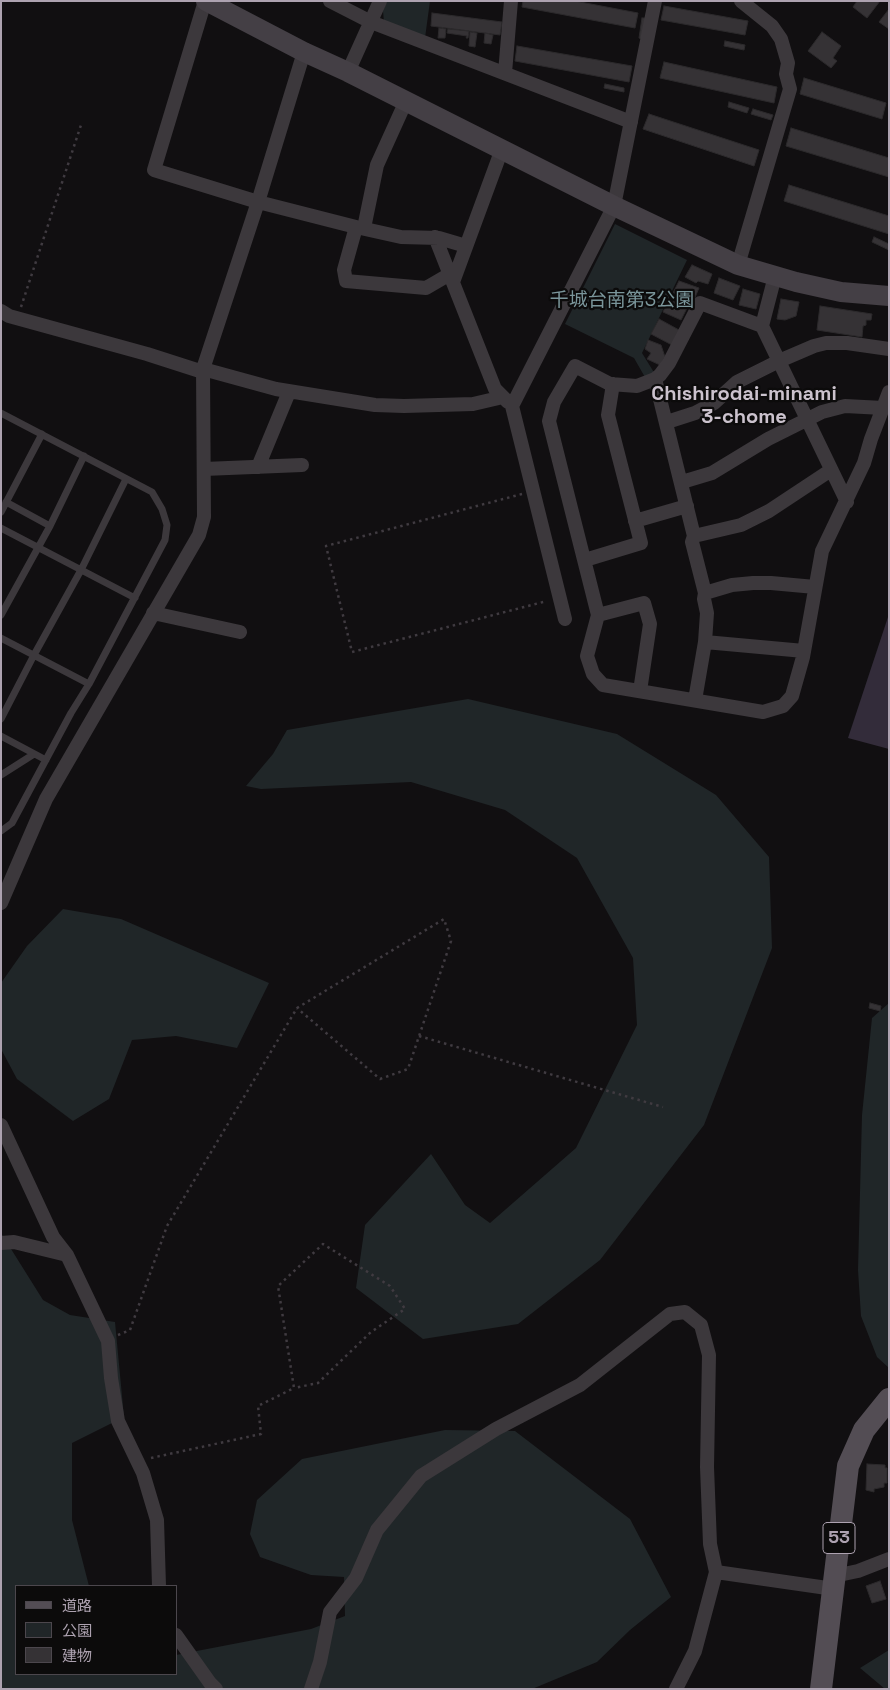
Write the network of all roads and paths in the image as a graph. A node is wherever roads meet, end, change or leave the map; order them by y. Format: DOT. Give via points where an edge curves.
graph roads {
  1 [pos="206,1"];
  2 [pos="330,1"];
  3 [pos="380,1"];
  4 [pos="511,1"];
  5 [pos="655,1"];
  6 [pos="741,1"];
  7 [pos="371,22"];
  8 [pos="304,52"];
  9 [pos="348,72"];
  10 [pos="505,73"];
  11 [pos="406,101"];
  12 [pos="631,122"];
  13 [pos="81,125"];
  14 [pos="502,149"];
  15 [pos="258,202"];
  16 [pos="614,206"];
  17 [pos="360,228"];
  18 [pos="435,238"];
  19 [pos="466,246"];
  20 [pos="738,265"];
  21 [pos="775,276"];
  22 [pos="451,278"];
  23 [pos="889,296"];
  24 [pos="1,311"];
  25 [pos="18,318"];
  26 [pos="762,326"];
  27 [pos="889,349"];
  28 [pos="779,361"];
  29 [pos="203,370"];
  30 [pos="655,379"];
  31 [pos="613,384"];
  32 [pos="289,392"];
  33 [pos="889,392"];
  34 [pos="508,401"];
  35 [pos="883,408"];
  36 [pos="1,413"];
  37 [pos="807,420"];
  38 [pos="667,422"];
  39 [pos="42,434"];
  40 [pos="84,456"];
  41 [pos="302,465"];
  42 [pos="258,467"];
  43 [pos="204,469"];
  44 [pos="831,470"];
  45 [pos="126,479"];
  46 [pos="682,482"];
  47 [pos="533,491"];
  48 [pos="6,502"];
  49 [pos="847,502"];
  50 [pos="687,506"];
  51 [pos="1,512"];
  52 [pos="635,521"];
  53 [pos="50,526"];
  54 [pos="1,528"];
  55 [pos="694,536"];
  56 [pos="38,547"];
  57 [pos="585,560"];
  58 [pos="81,570"];
  59 [pos="815,587"];
  60 [pos="705,593"];
  61 [pos="560,597"];
  62 [pos="135,598"];
  63 [pos="153,613"];
  64 [pos="1,615"];
  65 [pos="598,615"];
  66 [pos="565,619"];
  67 [pos="240,632"];
  68 [pos="1,638"];
  69 [pos="705,642"];
  70 [pos="804,652"];
  71 [pos="34,655"];
  72 [pos="90,684"];
  73 [pos="640,691"];
  74 [pos="695,700"];
  75 [pos="1,720"];
  76 [pos="1,736"];
  77 [pos="34,754"];
  78 [pos="46,760"];
  79 [pos="1,775"];
  80 [pos="1,831"];
  81 [pos="1,903"];
  82 [pos="297,1008"];
  83 [pos="419,1036"];
  84 [pos="663,1107"];
  85 [pos="1,1125"];
  86 [pos="1,1243"];
  87 [pos="67,1255"];
  88 [pos="108,1341"];
  89 [pos="294,1388"];
  90 [pos="889,1399"];
  91 [pos="137,1461"];
  92 [pos="889,1559"];
  93 [pos="716,1572"];
  94 [pos="834,1582"];
  95 [pos="159,1585"];
  96 [pos="178,1638"];
  97 [pos="216,1689"];
  98 [pos="311,1689"];
  99 [pos="676,1689"];
  100 [pos="821,1689"];
  1 -- 8 [label="street"];
  1 -- 15 [label="street" via="154,170"];
  2 -- 7 [label="street"];
  3 -- 7 [label="street"];
  4 -- 10 [label="street"];
  5 -- 12 [label="street"];
  6 -- 20 [label="street" via="772,26 781,39 788,63 786,74 790,89"];
  7 -- 9 [label="street"];
  7 -- 10 [label="street"];
  8 -- 9 [label="street"];
  8 -- 15 [label="street"];
  9 -- 11 [label="street"];
  10 -- 12 [label="street"];
  11 -- 14 [label="street"];
  11 -- 17 [label="street" via="377,165"];
  12 -- 16 [label="street"];
  13 -- 25 [label="path"];
  14 -- 16 [label="street"];
  14 -- 19 [label="street"];
  15 -- 17 [label="street"];
  15 -- 29 [label="street"];
  16 -- 20 [label="street"];
  16 -- 34 [label="street"];
  17 -- 18 [label="street" via="401,237"];
  17 -- 22 [label="street" via="344,270 346,281 426,288"];
  18 -- 19 [label="street"];
  18 -- 22 [label="street"];
  19 -- 22 [label="street"];
  20 -- 21 [label="street"];
  21 -- 23 [label="street" via="841,292"];
  21 -- 26 [label="street"];
  22 -- 34 [label="street" via="495,388"];
  24 -- 25 [label="street"];
  25 -- 29 [label="street"];
  26 -- 28 [label="street"];
  26 -- 30 [label="street" via="700,303 669,363"];
  27 -- 28 [label="street" via="826,343"];
  28 -- 37 [label="street"];
  28 -- 38 [label="street" via="737,382 714,403 696,413"];
  29 -- 32 [label="street"];
  29 -- 43 [label="street"];
  30 -- 31 [label="street" via="637,386"];
  30 -- 38 [label="street"];
  31 -- 52 [label="street" via="608,415"];
  31 -- 57 [label="street" via="575,366 554,402 549,421"];
  32 -- 34 [label="street" via="375,405"];
  32 -- 42 [label="street"];
  33 -- 35 [label="street"];
  34 -- 47 [label="street"];
  35 -- 37 [label="street" via="845,406"];
  35 -- 49 [label="street"];
  36 -- 39 [label="lane"];
  37 -- 44 [label="street"];
  37 -- 46 [label="street" via="712,473"];
  38 -- 46 [label="street"];
  39 -- 40 [label="lane"];
  39 -- 48 [label="lane"];
  40 -- 45 [label="lane"];
  40 -- 53 [label="lane"];
  41 -- 42 [label="street"];
  42 -- 43 [label="street"];
  43 -- 63 [label="street" via="204,517 199,535"];
  44 -- 49 [label="street"];
  44 -- 55 [label="street" via="769,511 741,525"];
  45 -- 58 [label="lane"];
  45 -- 62 [label="lane" via="152,492 168,525 165,540"];
  46 -- 50 [label="street"];
  47 -- 61 [label="street"];
  47 -- 61 [label="path" via="326,546 352,652"];
  48 -- 51 [label="lane"];
  48 -- 53 [label="lane"];
  49 -- 59 [label="street" via="822,551"];
  50 -- 52 [label="street"];
  50 -- 55 [label="street"];
  52 -- 57 [label="street" via="641,543"];
  53 -- 56 [label="lane"];
  54 -- 56 [label="lane"];
  55 -- 60 [label="street" via="692,542"];
  56 -- 58 [label="lane"];
  56 -- 64 [label="lane"];
  57 -- 65 [label="street"];
  58 -- 62 [label="lane"];
  58 -- 71 [label="lane"];
  59 -- 60 [label="street" via="753,583"];
  59 -- 70 [label="street"];
  60 -- 69 [label="street"];
  61 -- 66 [label="street"];
  62 -- 72 [label="lane"];
  63 -- 67 [label="street"];
  63 -- 81 [label="street" via="46,799"];
  65 -- 73 [label="street" via="587,656 593,674 603,685"];
  65 -- 73 [label="street" via="644,603 650,624"];
  68 -- 71 [label="lane"];
  69 -- 70 [label="street"];
  69 -- 74 [label="street"];
  70 -- 74 [label="street" via="792,696 783,706 763,712"];
  71 -- 72 [label="lane"];
  71 -- 75 [label="lane"];
  72 -- 78 [label="lane"];
  73 -- 74 [label="street"];
  76 -- 77 [label="lane"];
  77 -- 78 [label="lane"];
  77 -- 79 [label="lane"];
  78 -- 80 [label="lane" via="12,823"];
  82 -- 83 [label="path" via="380,1079 408,1069"];
  82 -- 83 [label="path" via="444,919 451,941"];
  82 -- 88 [label="path" via="167,1226 130,1330"];
  83 -- 84 [label="path"];
  85 -- 87 [label="street" via="53,1237"];
  86 -- 87 [label="street" via="14,1242"];
  87 -- 88 [label="street"];
  88 -- 91 [label="street" via="118,1421"];
  89 -- 89 [label="path" via="278,1286 323,1244 390,1286 405,1309 371,1332 318,1383"];
  89 -- 91 [label="path" via="258,1406 261,1434"];
  90 -- 94 [label="main road, 53" via="864,1430 848,1466"];
  91 -- 95 [label="street" via="157,1520"];
  92 -- 94 [label="street"];
  93 -- 94 [label="street"];
  93 -- 98 [label="street" via="710,1544 707,1467 709,1355 701,1324 685,1312 670,1314 580,1385 496,1429 421,1476 377,1530 356,1578 330,1612"];
  93 -- 99 [label="street" via="695,1651"];
  94 -- 100 [label="main road, 53"];
  96 -- 97 [label="street"];
}
